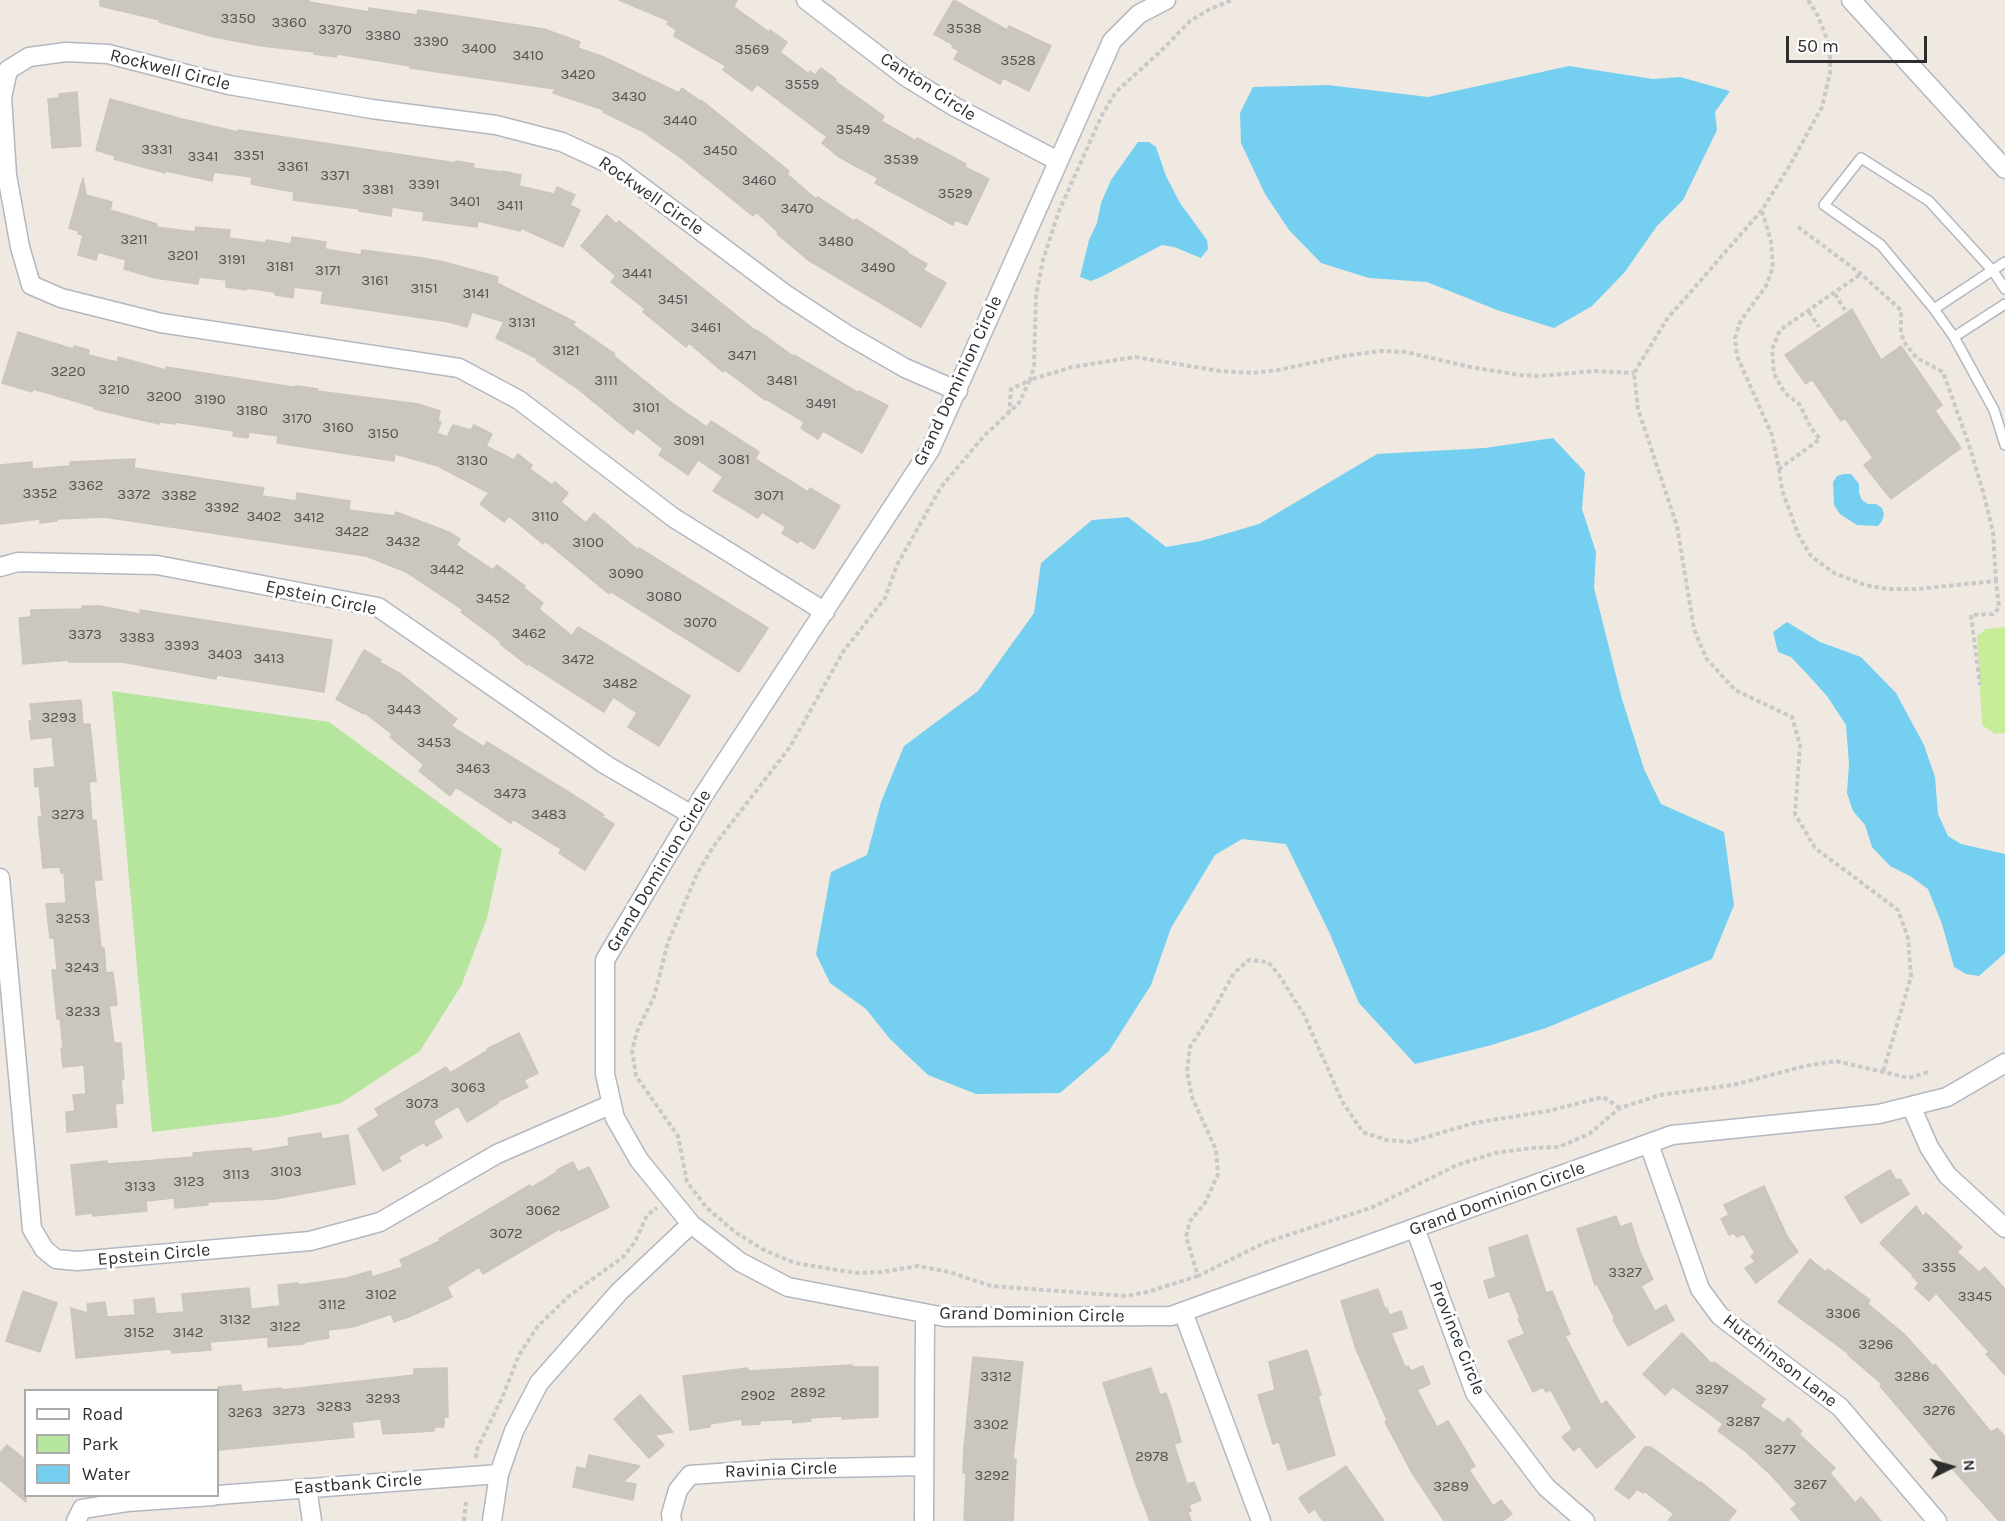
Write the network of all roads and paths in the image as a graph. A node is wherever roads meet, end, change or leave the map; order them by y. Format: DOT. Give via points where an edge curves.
graph roads {
  1 [pos="806,0"];
  2 [pos="1166,0"];
  3 [pos="1232,0"];
  4 [pos="1808,0"];
  5 [pos="1851,0"];
  6 [pos="1058,160"];
  7 [pos="2005,169"];
  8 [pos="1762,210"];
  9 [pos="1798,227"];
  10 [pos="2005,262"];
  11 [pos="1993,271"];
  12 [pos="1862,274"];
  13 [pos="2005,290"];
  14 [pos="1835,294"];
  15 [pos="2005,304"];
  16 [pos="1845,309"];
  17 [pos="1934,309"];
  18 [pos="1809,312"];
  19 [pos="1819,327"];
  20 [pos="1954,337"];
  21 [pos="1634,372"];
  22 [pos="1030,380"];
  23 [pos="958,391"];
  24 [pos="1009,414"];
  25 [pos="2005,445"];
  26 [pos="1779,468"];
  27 [pos="0,567"];
  28 [pos="1996,581"];
  29 [pos="825,612"];
  30 [pos="1980,685"];
  31 [pos="692,814"];
  32 [pos="0,878"];
  33 [pos="2005,1063"];
  34 [pos="1932,1071"];
  35 [pos="1883,1072"];
  36 [pos="612,1104"];
  37 [pos="1911,1106"];
  38 [pos="1620,1108"];
  39 [pos="1649,1144"];
  40 [pos="687,1182"];
  41 [pos="670,1198"];
  42 [pos="691,1224"];
  43 [pos="1415,1228"];
  44 [pos="2005,1228"];
  45 [pos="1198,1276"];
  46 [pos="1183,1312"];
  47 [pos="925,1313"];
  48 [pos="476,1458"];
  49 [pos="924,1466"];
  50 [pos="499,1474"];
  51 [pos="307,1488"];
  52 [pos="219,1495"];
  53 [pos="199,1497"];
  54 [pos="466,1502"];
  55 [pos="76,1521"];
  56 [pos="312,1521"];
  57 [pos="464,1521"];
  58 [pos="492,1521"];
  59 [pos="672,1521"];
  60 [pos="924,1521"];
  61 [pos="1261,1521"];
  62 [pos="1585,1521"];
  63 [pos="1937,1521"];
  1 -- 6 [label="street, Canton Circle" via="905,76 954,107"];
  2 -- 6 [label="street, Grand Dominion Circle" via="1139,14 1112,41"];
  3 -- 22 [label="path" via="1190,21 1115,93 1102,114 1059,211 1043,261 1036,295 1034,366"];
  4 -- 8 [label="path" via="1830,47 1830,73 1822,107"];
  5 -- 7 [label="street"];
  6 -- 23 [label="street, Grand Dominion Circle"];
  8 -- 21 [label="path" via="1667,319"];
  8 -- 26 [label="path" via="1773,267 1766,286 1740,322 1735,338 1737,356 1772,435"];
  9 -- 12 [label="path"];
  10 -- 11 [label="lane"];
  11 -- 13 [label="lane"];
  11 -- 17 [label="lane"];
  11 -- 17 [label="lane" via="1929,201 1861,158 1824,205 1881,246"];
  12 -- 14 [label="path"];
  12 -- 28 [label="path" via="1900,310 1901,334 1912,352 1942,372 1984,495 1993,532"];
  14 -- 16 [label="path"];
  14 -- 18 [label="path"];
  15 -- 20 [label="lane"];
  17 -- 20 [label="lane"];
  18 -- 19 [label="path"];
  18 -- 26 [label="path" via="1780,330 1772,349 1774,374 1785,393 1800,405 1810,428 1820,439"];
  20 -- 25 [label="lane" via="1994,410"];
  21 -- 22 [label="path" via="1520,375 1406,352 1382,351 1252,373 1135,357 1072,367"];
  21 -- 35 [label="path" via="1638,409 1677,525 1694,629 1706,658 1735,690 1792,717 1800,745 1795,814 1815,848 1898,910 1908,938 1911,977"];
  22 -- 24 [label="path"];
  22 -- 24 [label="path" via="1011,390"];
  23 -- 29 [label="street, Grand Dominion Circle" via="930,450"];
  23 -- 29 [label="street, Rockwell Circle" via="905,368 846,334 785,294 614,166 562,142 496,125 372,110 229,85 108,54 66,52 29,57 8,70 2,97 7,175 31,285 61,298 161,323 459,368 519,400 674,518"];
  24 -- 40 [label="path" via="984,436 941,487 897,565 885,598 843,652 790,747 713,847 681,910 654,997 632,1050 636,1076 678,1136"];
  26 -- 28 [label="path" via="1782,490 1798,534 1811,556 1834,573 1887,589"];
  27 -- 31 [label="street, Epstein Circle" via="18,562 158,565 378,607 606,765"];
  28 -- 30 [label="path" via="1999,608 1993,614 1971,615"];
  29 -- 31 [label="street, Grand Dominion Circle"];
  31 -- 36 [label="street, Grand Dominion Circle" via="605,960 605,1074"];
  32 -- 36 [label="street, Epstein Circle" via="32,1229 44,1249 56,1259 77,1261 310,1241 380,1222 497,1154"];
  33 -- 37 [label="street, Grand Dominion Circle" via="1947,1097"];
  34 -- 35 [label="path" via="1909,1078"];
  35 -- 38 [label="path" via="1836,1061 1733,1085 1660,1095"];
  36 -- 41 [label="street, Grand Dominion Circle" via="615,1118 639,1160"];
  37 -- 39 [label="street, Grand Dominion Circle" via="1879,1114 1672,1136"];
  37 -- 44 [label="street" via="1929,1147 1947,1175"];
  38 -- 45 [label="path" via="1589,1134 1559,1147 1495,1153 1457,1166 1373,1207 1264,1243"];
  38 -- 45 [label="path" via="1603,1097 1474,1123 1410,1142 1386,1140 1363,1132 1343,1103 1304,1015 1279,975 1268,962 1249,960 1234,973 1190,1047 1192,1097 1216,1150 1218,1174 1205,1203 1190,1221 1186,1237"];
  39 -- 43 [label="street, Grand Dominion Circle"];
  39 -- 63 [label="street, Hutchinson Lane" via="1700,1289 1720,1316 1840,1407"];
  40 -- 41 [label="path"];
  40 -- 45 [label="path" via="707,1208 735,1232 795,1263 824,1269 856,1273 918,1266 991,1286 1126,1296"];
  41 -- 42 [label="street, Grand Dominion Circle"];
  41 -- 48 [label="path" via="647,1215 623,1257 569,1296 538,1326 519,1355"];
  42 -- 47 [label="street, Grand Dominion Circle" via="740,1262 788,1287"];
  42 -- 50 [label="street" via="619,1292 539,1383 514,1431"];
  43 -- 46 [label="street, Grand Dominion Circle"];
  43 -- 62 [label="street, Province Circle" via="1476,1393 1546,1487"];
  46 -- 47 [label="street, Grand Dominion Circle" via="1171,1316 945,1317"];
  46 -- 61 [label="street"];
  47 -- 49 [label="street"];
  49 -- 59 [label="street, Ravinia Circle" via="690,1475 678,1490"];
  49 -- 60 [label="street"];
  50 -- 51 [label="street, Eastbank Circle"];
  50 -- 58 [label="street"];
  51 -- 52 [label="street, Eastbank Circle"];
  51 -- 56 [label="street"];
  53 -- 55 [label="street" via="82,1509"];
  54 -- 57 [label="path"];
}
